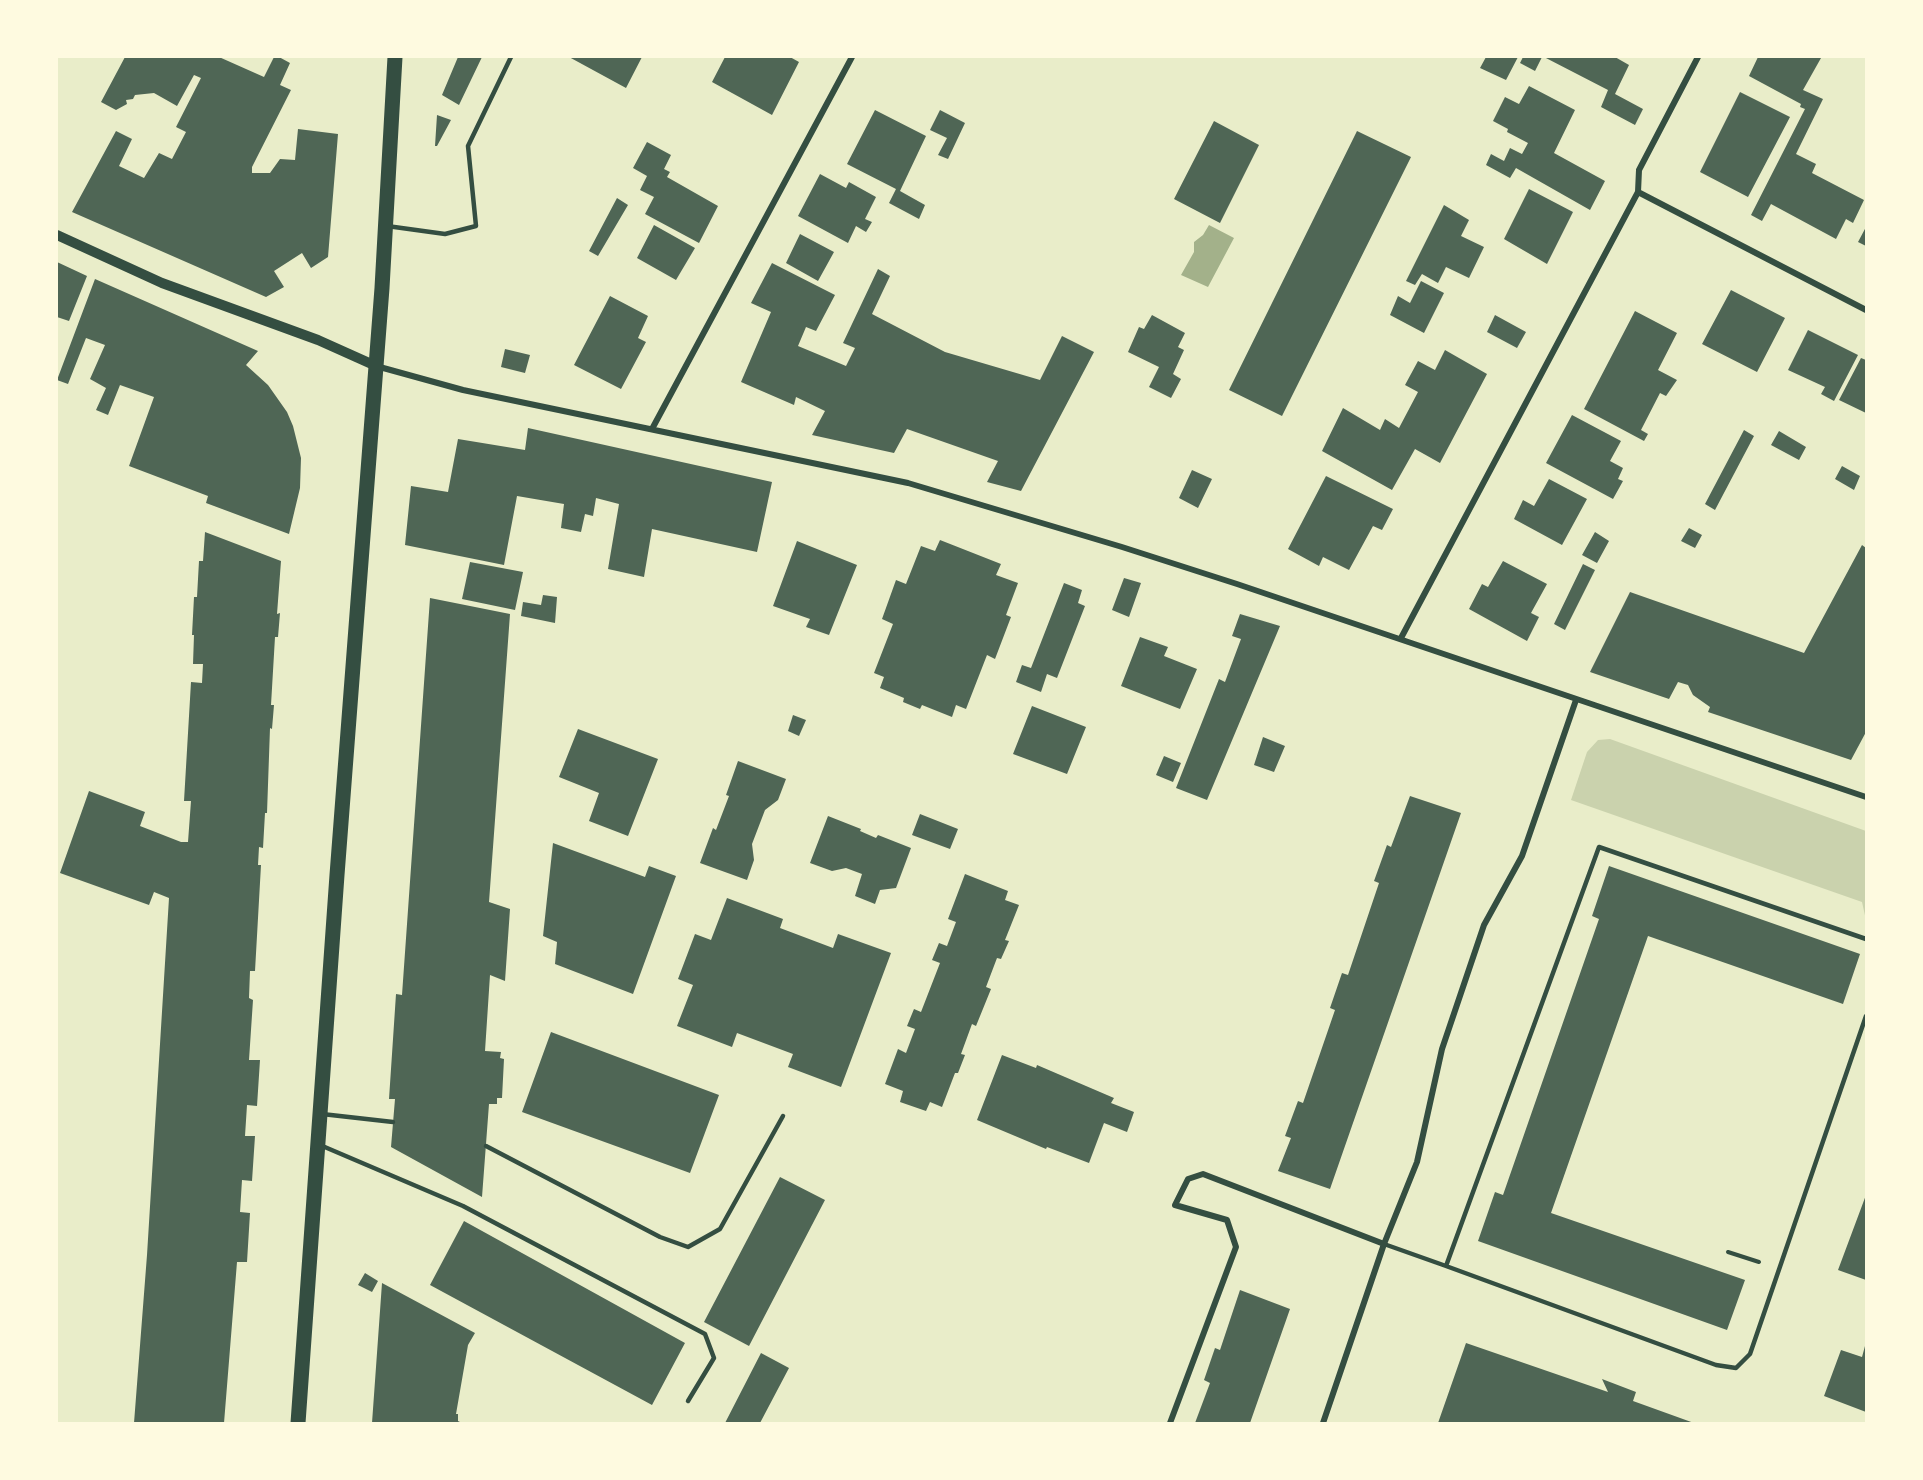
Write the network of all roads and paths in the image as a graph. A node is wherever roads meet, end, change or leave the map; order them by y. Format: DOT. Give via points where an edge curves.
graph roads {
  1 [pos="395,57"];
  2 [pos="511,57"];
  3 [pos="852,57"];
  4 [pos="1698,57"];
  5 [pos="1638,192"];
  6 [pos="385,226"];
  7 [pos="57,235"];
  8 [pos="1866,310"];
  9 [pos="376,366"];
  10 [pos="652,429"];
  11 [pos="1401,638"];
  12 [pos="1576,700"];
  13 [pos="1866,797"];
  14 [pos="1866,939"];
  15 [pos="1866,1016"];
  16 [pos="320,1114"];
  17 [pos="783,1116"];
  18 [pos="393,1122"];
  19 [pos="318,1144"];
  20 [pos="486,1146"];
  21 [pos="1384,1244"];
  22 [pos="1728,1252"];
  23 [pos="1446,1266"];
  24 [pos="1780,1268"];
  25 [pos="688,1401"];
  26 [pos="298,1423"];
  27 [pos="1170,1423"];
  28 [pos="1323,1423"];
  1 -- 6 [label="main road"];
  2 -- 6 [label="lane" via="468,146 476,226 445,234"];
  3 -- 10 [label="street"];
  4 -- 5 [label="street" via="1639,170"];
  5 -- 8 [label="street"];
  5 -- 11 [label="street"];
  6 -- 9 [label="main road"];
  7 -- 9 [label="street" via="162,283 318,340"];
  9 -- 10 [label="street" via="447,387"];
  9 -- 16 [label="main road"];
  10 -- 11 [label="street" via="908,483 1122,547"];
  11 -- 12 [label="street"];
  12 -- 13 [label="street"];
  12 -- 21 [label="street" via="1521,856 1484,925 1442,1049 1417,1162"];
  14 -- 23 [label="lane" via="1599,847"];
  15 -- 24 [label="lane"];
  16 -- 18 [label="lane"];
  16 -- 19 [label="main road"];
  17 -- 20 [label="lane" via="720,1229 688,1246 660,1237"];
  19 -- 25 [label="lane" via="463,1206 705,1334 714,1358"];
  19 -- 26 [label="main road"];
  21 -- 23 [label="lane"];
  21 -- 27 [label="street" via="1203,1173 1188,1179 1175,1205 1227,1220 1236,1247"];
  21 -- 28 [label="street"];
  22 -- 24 [label="path"];
  23 -- 24 [label="lane" via="1716,1365 1737,1368 1750,1354"];
}
